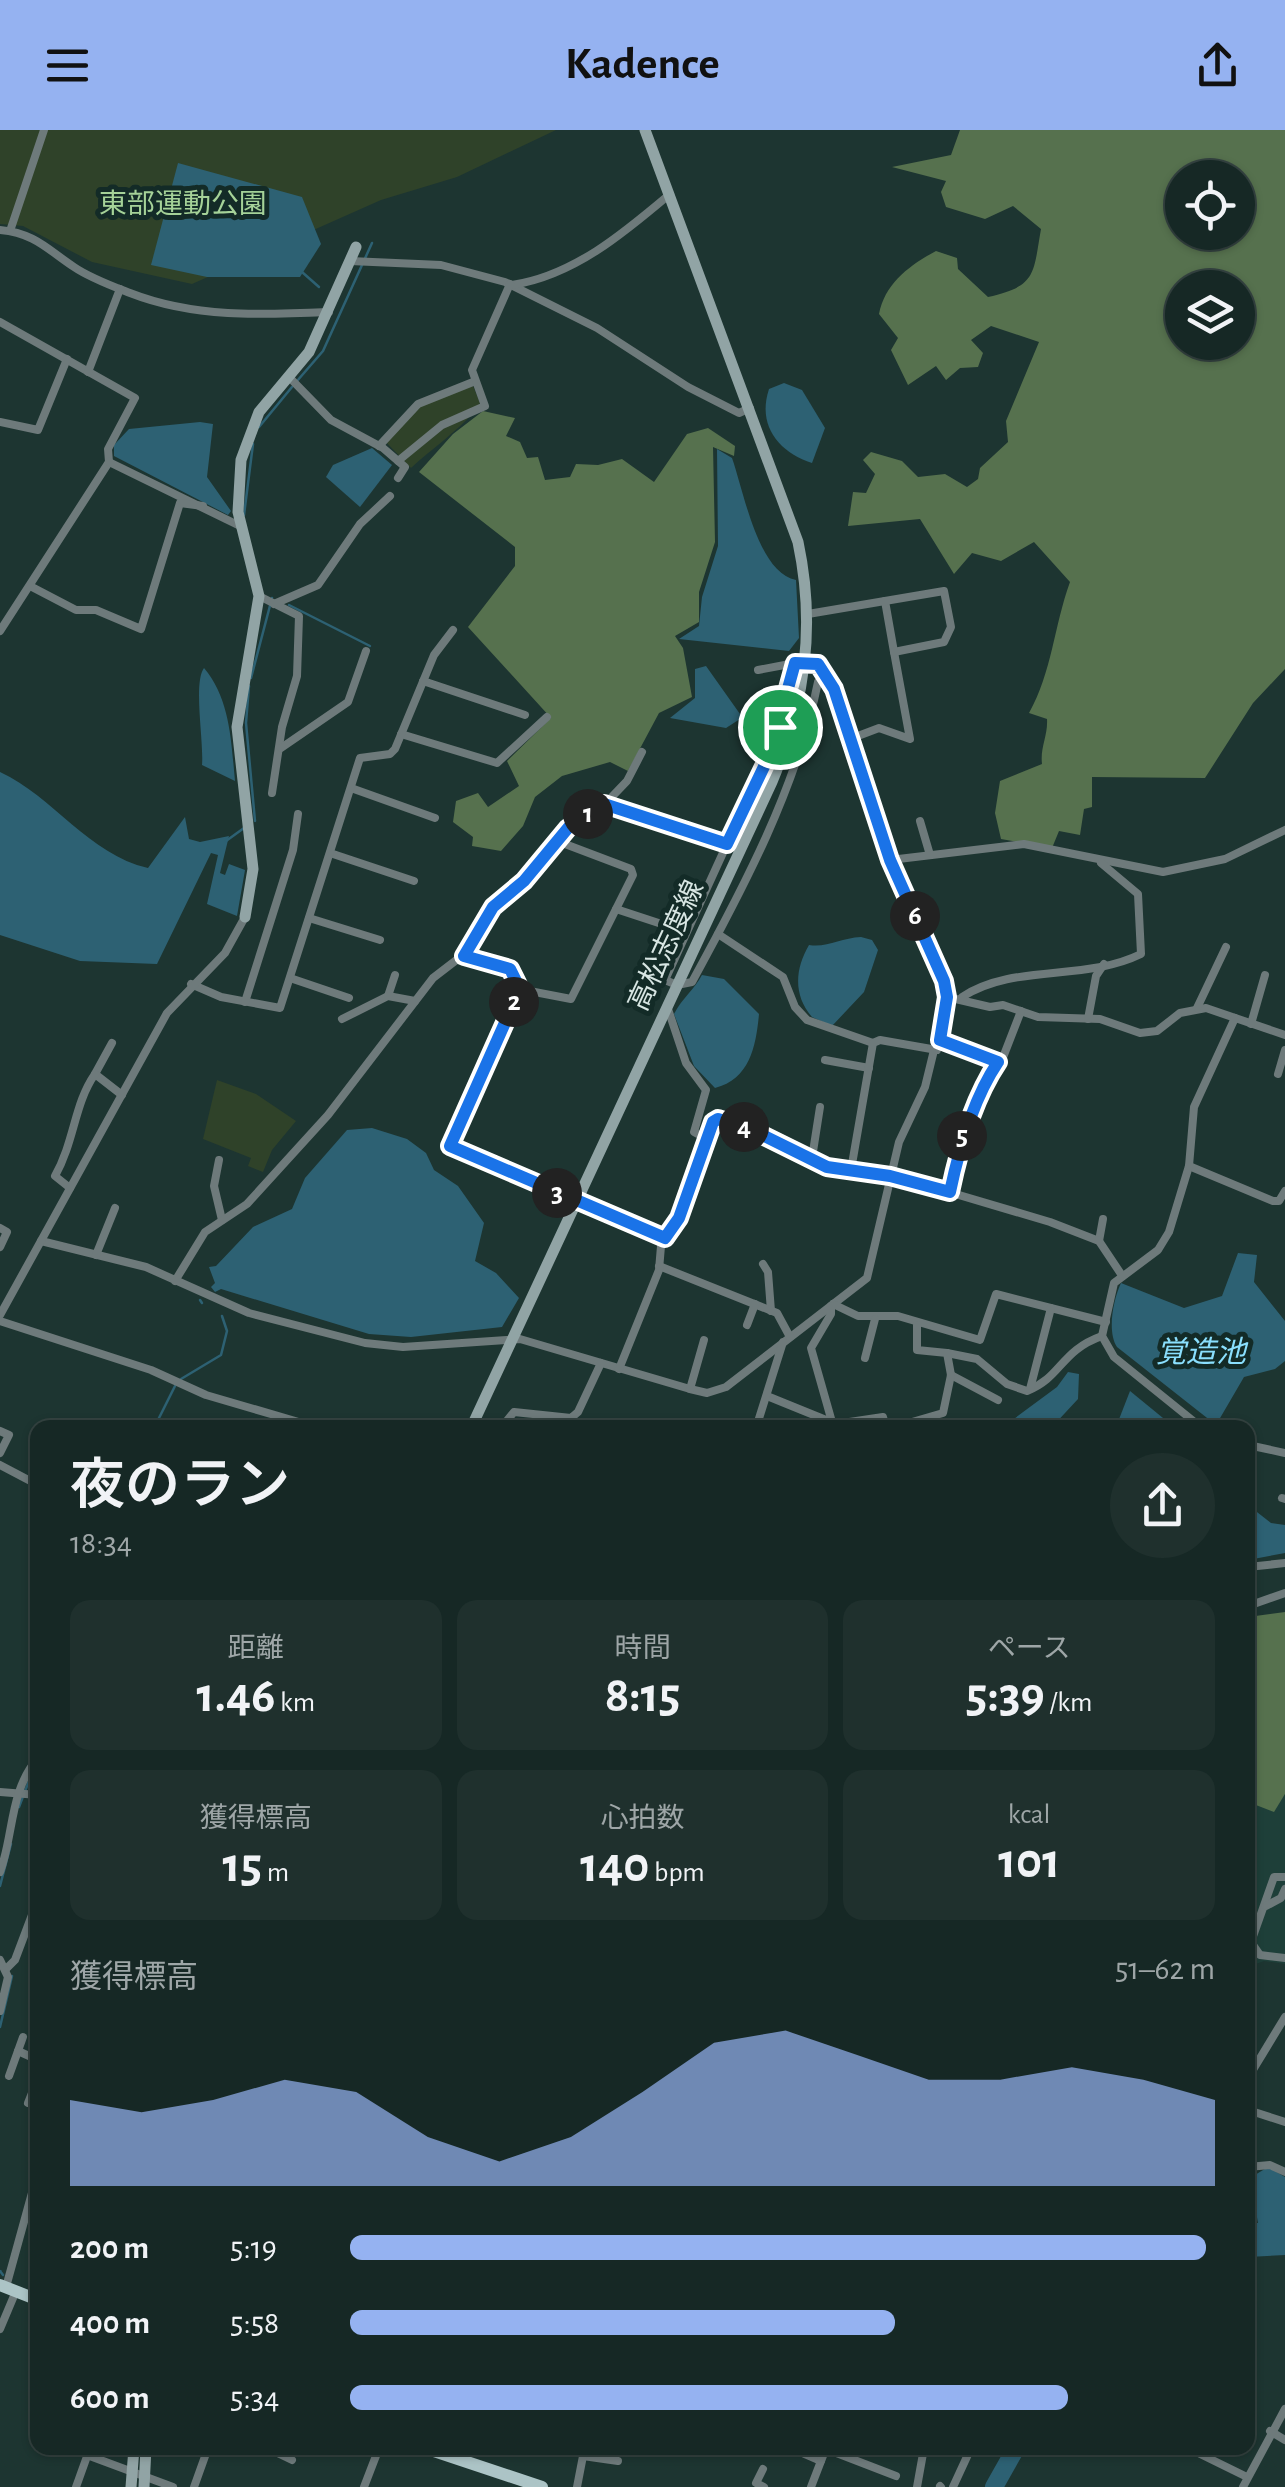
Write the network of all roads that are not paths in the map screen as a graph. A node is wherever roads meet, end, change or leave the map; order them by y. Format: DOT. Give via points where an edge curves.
graph roads {
  1 [pos="44,130"];
  2 [pos="645,130"];
  3 [pos="670,194"];
  4 [pos="5,231"];
  5 [pos="356,247"];
  6 [pos="350,261"];
  7 [pos="511,285"];
  8 [pos="120,289"];
  9 [pos="329,312"];
  10 [pos="0,322"];
  11 [pos="67,360"];
  12 [pos="88,372"];
  13 [pos="290,378"];
  14 [pos="473,382"];
  15 [pos="750,408"];
  16 [pos="0,422"];
  17 [pos="379,446"];
  18 [pos="398,461"];
  19 [pos="109,462"];
  20 [pos="398,478"];
  21 [pos="390,496"];
  22 [pos="202,506"];
  23 [pos="240,526"];
  24 [pos="30,586"];
  25 [pos="259,596"];
  26 [pos="885,601"];
  27 [pos="274,604"];
  28 [pos="808,614"];
  29 [pos="453,630"];
  30 [pos="0,632"];
  31 [pos="366,652"];
  32 [pos="894,652"];
  33 [pos="800,663"];
  34 [pos="758,670"];
  35 [pos="825,674"];
  36 [pos="423,681"];
  37 [pos="525,715"];
  38 [pos="547,717"];
  39 [pos="401,734"];
  40 [pos="850,740"];
  41 [pos="281,748"];
  42 [pos="642,752"];
  43 [pos="351,788"];
  44 [pos="272,792"];
  45 [pos="604,804"];
  46 [pos="298,814"];
  47 [pos="436,818"];
  48 [pos="920,820"];
  49 [pos="1285,830"];
  50 [pos="558,841"];
  51 [pos="727,844"];
  52 [pos="330,853"];
  53 [pos="930,855"];
  54 [pos="890,860"];
  55 [pos="1098,862"];
  56 [pos="414,881"];
  57 [pos="616,909"];
  58 [pos="245,917"];
  59 [pos="309,918"];
  60 [pos="686,932"];
  61 [pos="718,934"];
  62 [pos="380,940"];
  63 [pos="1226,947"];
  64 [pos="464,956"];
  65 [pos="1104,964"];
  66 [pos="396,975"];
  67 [pos="1265,976"];
  68 [pos="290,978"];
  69 [pos="191,984"];
  70 [pos="677,984"];
  71 [pos="520,989"];
  72 [pos="388,996"];
  73 [pos="947,997"];
  74 [pos="349,998"];
  75 [pos="962,998"];
  76 [pos="415,1000"];
  77 [pos="245,1002"];
  78 [pos="667,1006"];
  79 [pos="1197,1008"];
  80 [pos="1022,1011"];
  81 [pos="1234,1018"];
  82 [pos="342,1019"];
  83 [pos="1088,1019"];
  84 [pos="1252,1024"];
  85 [pos="1285,1035"];
  86 [pos="873,1043"];
  87 [pos="112,1044"];
  88 [pos="938,1044"];
  89 [pos="1285,1050"];
  90 [pos="825,1060"];
  91 [pos="998,1062"];
  92 [pos="869,1068"];
  93 [pos="95,1074"];
  94 [pos="1278,1074"];
  95 [pos="122,1094"];
  96 [pos="820,1106"];
  97 [pos="707,1138"];
  98 [pos="812,1158"];
  99 [pos="219,1160"];
  100 [pos="1190,1166"];
  101 [pos="851,1170"];
  102 [pos="890,1176"];
  103 [pos="70,1188"];
  104 [pos="1285,1191"];
  105 [pos="950,1192"];
  106 [pos="574,1202"];
  107 [pos="114,1208"];
  108 [pos="1103,1219"];
  109 [pos="222,1220"];
  110 [pos="0,1228"];
  111 [pos="665,1238"];
  112 [pos="41,1241"];
  113 [pos="1099,1242"];
  114 [pos="0,1246"];
  115 [pos="96,1255"];
  116 [pos="763,1264"];
  117 [pos="659,1266"];
  118 [pos="1122,1274"];
  119 [pos="175,1280"];
  120 [pos="755,1304"];
  121 [pos="832,1305"];
  122 [pos="1051,1308"];
  123 [pos="772,1311"];
  124 [pos="0,1318"];
  125 [pos="875,1319"];
  126 [pos="1106,1322"];
  127 [pos="918,1324"];
  128 [pos="747,1325"];
  129 [pos="1102,1336"];
  130 [pos="787,1339"];
  131 [pos="509,1340"];
  132 [pos="704,1340"];
  133 [pos="947,1353"];
  134 [pos="865,1358"];
  135 [pos="601,1363"];
  136 [pos="619,1368"];
  137 [pos="951,1375"];
  138 [pos="1030,1389"];
  139 [pos="690,1390"];
  140 [pos="767,1396"];
  141 [pos="998,1400"];
  142 [pos="292,1420"];
  143 [pos="475,1420"];
  144 [pos="508,1420"];
  145 [pos="759,1420"];
  146 [pos="822,1420"];
  147 [pos="832,1420"];
  148 [pos="918,1420"];
  149 [pos="1192,1420"];
  150 [pos="0,1431"];
  151 [pos="1255,1447"];
  152 [pos="0,1453"];
  153 [pos="1285,1453"];
  154 [pos="0,1464"];
  155 [pos="30,1481"];
  156 [pos="1285,1563"];
  157 [pos="1255,1566"];
  158 [pos="1285,1593"];
  159 [pos="1255,1604"];
  160 [pos="0,1792"];
  161 [pos="26,1795"];
  162 [pos="0,1872"];
  163 [pos="1285,1877"];
  164 [pos="1285,1889"];
  165 [pos="1266,1906"];
  166 [pos="30,1920"];
  167 [pos="1255,1934"];
  168 [pos="1255,1947"];
  169 [pos="1260,1955"];
  170 [pos="1255,1958"];
  171 [pos="1285,1958"];
  172 [pos="0,1960"];
  173 [pos="6,1970"];
  174 [pos="0,2010"];
  175 [pos="1285,2017"];
  176 [pos="24,2037"];
  177 [pos="18,2051"];
  178 [pos="30,2056"];
  179 [pos="1255,2066"];
  180 [pos="8,2076"];
  181 [pos="30,2097"];
  182 [pos="28,2102"];
  183 [pos="1255,2112"];
  184 [pos="1285,2122"];
  185 [pos="1255,2165"];
  186 [pos="1285,2172"];
  187 [pos="30,2201"];
  188 [pos="7,2288"];
  189 [pos="0,2330"];
  190 [pos="1285,2409"];
  191 [pos="1270,2431"];
  192 [pos="1285,2440"];
  193 [pos="87,2455"];
  194 [pos="96,2455"];
  195 [pos="205,2455"];
  196 [pos="282,2455"];
  197 [pos="375,2455"];
  198 [pos="450,2455"];
  199 [pos="580,2455"];
  200 [pos="605,2455"];
  201 [pos="807,2455"];
  202 [pos="823,2455"];
  203 [pos="844,2455"];
  204 [pos="923,2455"];
  205 [pos="968,2455"];
  206 [pos="1202,2455"];
  207 [pos="292,2460"];
  208 [pos="618,2461"];
  209 [pos="821,2461"];
  210 [pos="763,2469"];
  211 [pos="896,2476"];
  212 [pos="1247,2477"];
  213 [pos="140,2478"];
  214 [pos="76,2487"];
  215 [pos="132,2487"];
  216 [pos="174,2487"];
  217 [pos="194,2487"];
  218 [pos="364,2487"];
  219 [pos="542,2487"];
  220 [pos="577,2487"];
  221 [pos="764,2487"];
  222 [pos="811,2487"];
  223 [pos="916,2487"];
  224 [pos="953,2487"];
  225 [pos="1242,2487"];
  1 -- 4 [label="street"];
  2 -- 3 [label="main road, 高松志度線"];
  3 -- 7 [label="street" via="572,265"];
  3 -- 15 [label="main road, 高松志度線"];
  4 -- 8 [label="street" via="36,237 74,267"];
  5 -- 6 [label="main road"];
  6 -- 7 [label="street" via="454,267"];
  6 -- 9 [label="main road"];
  7 -- 14 [label="street" via="472,370"];
  7 -- 15 [label="street" via="597,328 717,404 739,413"];
  8 -- 9 [label="street" via="202,312"];
  8 -- 12 [label="street"];
  9 -- 13 [label="main road"];
  10 -- 11 [label="street"];
  11 -- 12 [label="street"];
  11 -- 16 [label="street" via="38,430"];
  12 -- 19 [label="street" via="135,398 108,448"];
  13 -- 17 [label="street" via="332,420"];
  13 -- 23 [label="main road" via="247,434 238,484"];
  14 -- 17 [label="street" via="418,404"];
  14 -- 18 [label="street" via="485,406 442,425"];
  15 -- 28 [label="main road, 高松志度線" via="798,542"];
  17 -- 18 [label="street"];
  18 -- 20 [label="street" via="405,467"];
  19 -- 22 [label="street"];
  19 -- 24 [label="street"];
  21 -- 27 [label="street" via="360,524 318,586"];
  22 -- 23 [label="street"];
  22 -- 24 [label="street" via="180,503 141,629 96,610 76,610"];
  23 -- 25 [label="main road"];
  24 -- 30 [label="street"];
  25 -- 27 [label="street"];
  25 -- 58 [label="main road" via="236,727 254,869"];
  26 -- 28 [label="street"];
  26 -- 32 [label="street"];
  26 -- 32 [label="street" via="944,591 951,627 944,642"];
  27 -- 41 [label="street" via="300,616 297,676"];
  28 -- 33 [label="main road, 高松志度線"];
  29 -- 36 [label="street"];
  31 -- 41 [label="street" via="348,702"];
  32 -- 40 [label="street" via="910,739 879,728"];
  33 -- 34 [label="street"];
  33 -- 35 [label="street" via="818,664"];
  33 -- 51 [label="street" via="770,754"];
  33 -- 70 [label="main road, 高松志度線" via="784,752"];
  35 -- 40 [label="street"];
  35 -- 61 [label="street" via="801,751"];
  36 -- 37 [label="street"];
  36 -- 39 [label="street"];
  38 -- 39 [label="street" via="498,763"];
  39 -- 43 [label="street" via="390,754 360,758"];
  40 -- 54 [label="street"];
  41 -- 44 [label="street"];
  42 -- 45 [label="street"];
  43 -- 47 [label="street"];
  43 -- 52 [label="street"];
  45 -- 50 [label="street"];
  45 -- 51 [label="street"];
  46 -- 77 [label="street"];
  48 -- 53 [label="street"];
  49 -- 55 [label="street" via="1224,859 1163,872"];
  50 -- 57 [label="street" via="631,869"];
  50 -- 64 [label="street" via="493,907"];
  51 -- 60 [label="street"];
  52 -- 56 [label="street"];
  52 -- 59 [label="street"];
  53 -- 54 [label="street"];
  53 -- 55 [label="street" via="1024,844"];
  54 -- 73 [label="street"];
  55 -- 65 [label="street" via="1138,894 1142,948 1133,958"];
  57 -- 60 [label="street"];
  57 -- 71 [label="street" via="571,999"];
  58 -- 69 [label="street" via="225,953"];
  59 -- 62 [label="street"];
  59 -- 68 [label="street"];
  60 -- 70 [label="street" via="664,980"];
  61 -- 70 [label="street" via="692,982"];
  61 -- 86 [label="street" via="783,977 807,1020"];
  63 -- 79 [label="street"];
  64 -- 71 [label="street" via="510,969"];
  64 -- 76 [label="street"];
  65 -- 75 [label="street" via="984,982"];
  65 -- 83 [label="street"];
  66 -- 72 [label="street"];
  67 -- 84 [label="street"];
  68 -- 74 [label="street"];
  68 -- 77 [label="street" via="280,1008"];
  69 -- 77 [label="street"];
  69 -- 95 [label="street"];
  70 -- 78 [label="main road, 高松志度線"];
  71 -- 106 [label="street" via="448,1144"];
  72 -- 76 [label="street"];
  72 -- 82 [label="street"];
  73 -- 75 [label="street"];
  73 -- 88 [label="street"];
  75 -- 80 [label="street"];
  76 -- 109 [label="street" via="328,1115 247,1204"];
  78 -- 97 [label="street" via="681,1053 706,1090 694,1132"];
  78 -- 106 [label="main road, 高松志度線"];
  79 -- 81 [label="street"];
  79 -- 83 [label="street" via="1150,1034"];
  80 -- 83 [label="street"];
  80 -- 91 [label="street"];
  81 -- 84 [label="street"];
  81 -- 100 [label="street" via="1194,1107"];
  84 -- 85 [label="street"];
  86 -- 88 [label="street"];
  86 -- 92 [label="street"];
  87 -- 93 [label="street"];
  88 -- 91 [label="street"];
  88 -- 102 [label="street"];
  89 -- 94 [label="street"];
  90 -- 92 [label="street"];
  91 -- 105 [label="street" via="964,1129"];
  92 -- 101 [label="street"];
  93 -- 95 [label="street"];
  93 -- 103 [label="street" via="81,1094 71,1148 54,1176"];
  95 -- 103 [label="street"];
  96 -- 98 [label="street"];
  97 -- 98 [label="street" via="713,1122 725,1120"];
  97 -- 111 [label="street" via="679,1218"];
  98 -- 101 [label="street"];
  99 -- 109 [label="street" via="214,1186"];
  100 -- 104 [label="street" via="1273,1201"];
  100 -- 118 [label="street" via="1170,1232 1158,1250"];
  101 -- 102 [label="street"];
  102 -- 105 [label="street"];
  102 -- 121 [label="street" via="874,1264 867,1278"];
  103 -- 112 [label="street"];
  105 -- 113 [label="street"];
  106 -- 111 [label="street"];
  106 -- 131 [label="main road, 高松志度線"];
  107 -- 115 [label="street"];
  108 -- 113 [label="street"];
  109 -- 119 [label="street" via="205,1232"];
  110 -- 114 [label="street" via="7,1232"];
  111 -- 117 [label="street"];
  112 -- 115 [label="street"];
  112 -- 124 [label="street"];
  113 -- 118 [label="street"];
  115 -- 119 [label="street"];
  116 -- 123 [label="street"];
  117 -- 120 [label="street"];
  117 -- 136 [label="street"];
  118 -- 126 [label="street" via="1110,1293"];
  119 -- 131 [label="street" via="249,1313 365,1343"];
  120 -- 123 [label="street"];
  120 -- 128 [label="street"];
  121 -- 125 [label="street"];
  121 -- 130 [label="street"];
  121 -- 147 [label="street" via="811,1348"];
  122 -- 126 [label="street"];
  122 -- 127 [label="street" via="996,1294 980,1340"];
  122 -- 138 [label="street"];
  123 -- 130 [label="street"];
  124 -- 142 [label="street"];
  125 -- 127 [label="street" via="898,1316"];
  125 -- 134 [label="street"];
  126 -- 129 [label="street"];
  127 -- 133 [label="street" via="917,1350"];
  129 -- 138 [label="street" via="1072,1348 1051,1376"];
  129 -- 149 [label="street" via="1114,1357"];
  130 -- 139 [label="street" via="726,1388"];
  130 -- 140 [label="street"];
  131 -- 135 [label="street"];
  131 -- 143 [label="main road, 高松志度線"];
  132 -- 139 [label="street"];
  133 -- 137 [label="street"];
  133 -- 138 [label="street" via="977,1358 1013,1388"];
  135 -- 136 [label="street"];
  135 -- 144 [label="street" via="571,1418 514,1412"];
  136 -- 139 [label="street"];
  137 -- 141 [label="street"];
  137 -- 148 [label="street" via="943,1412"];
  140 -- 145 [label="street"];
  140 -- 146 [label="street"];
  150 -- 152 [label="street" via="8,1434"];
  151 -- 153 [label="street"];
  154 -- 155 [label="street"];
  156 -- 157 [label="street"];
  158 -- 159 [label="street"];
  160 -- 161 [label="street"];
  161 -- 162 [label="street" via="8,1824"];
  163 -- 165 [label="street" via="1274,1876"];
  164 -- 165 [label="street"];
  165 -- 167 [label="street"];
  166 -- 173 [label="street"];
  168 -- 169 [label="street"];
  169 -- 170 [label="street"];
  169 -- 171 [label="street"];
  172 -- 173 [label="street"];
  173 -- 174 [label="street"];
  175 -- 179 [label="street"];
  176 -- 177 [label="street"];
  177 -- 178 [label="street"];
  177 -- 180 [label="street"];
  181 -- 182 [label="street"];
  183 -- 184 [label="street"];
  185 -- 186 [label="street"];
  187 -- 188 [label="street"];
  188 -- 189 [label="street"];
  190 -- 191 [label="street"];
  191 -- 192 [label="street"];
  191 -- 212 [label="street"];
  193 -- 214 [label="street"];
  194 -- 213 [label="street"];
  195 -- 217 [label="street"];
  196 -- 207 [label="street"];
  197 -- 218 [label="street"];
  198 -- 219 [label="main road"];
  199 -- 220 [label="street"];
  200 -- 208 [label="street"];
  201 -- 209 [label="street"];
  202 -- 209 [label="street"];
  203 -- 211 [label="street"];
  204 -- 223 [label="street"];
  205 -- 224 [label="street"];
  206 -- 212 [label="street"];
  209 -- 222 [label="street"];
  210 -- 221 [label="street" via="756,2483"];
  212 -- 225 [label="street"];
  213 -- 215 [label="main road"];
  213 -- 216 [label="street"];
}
